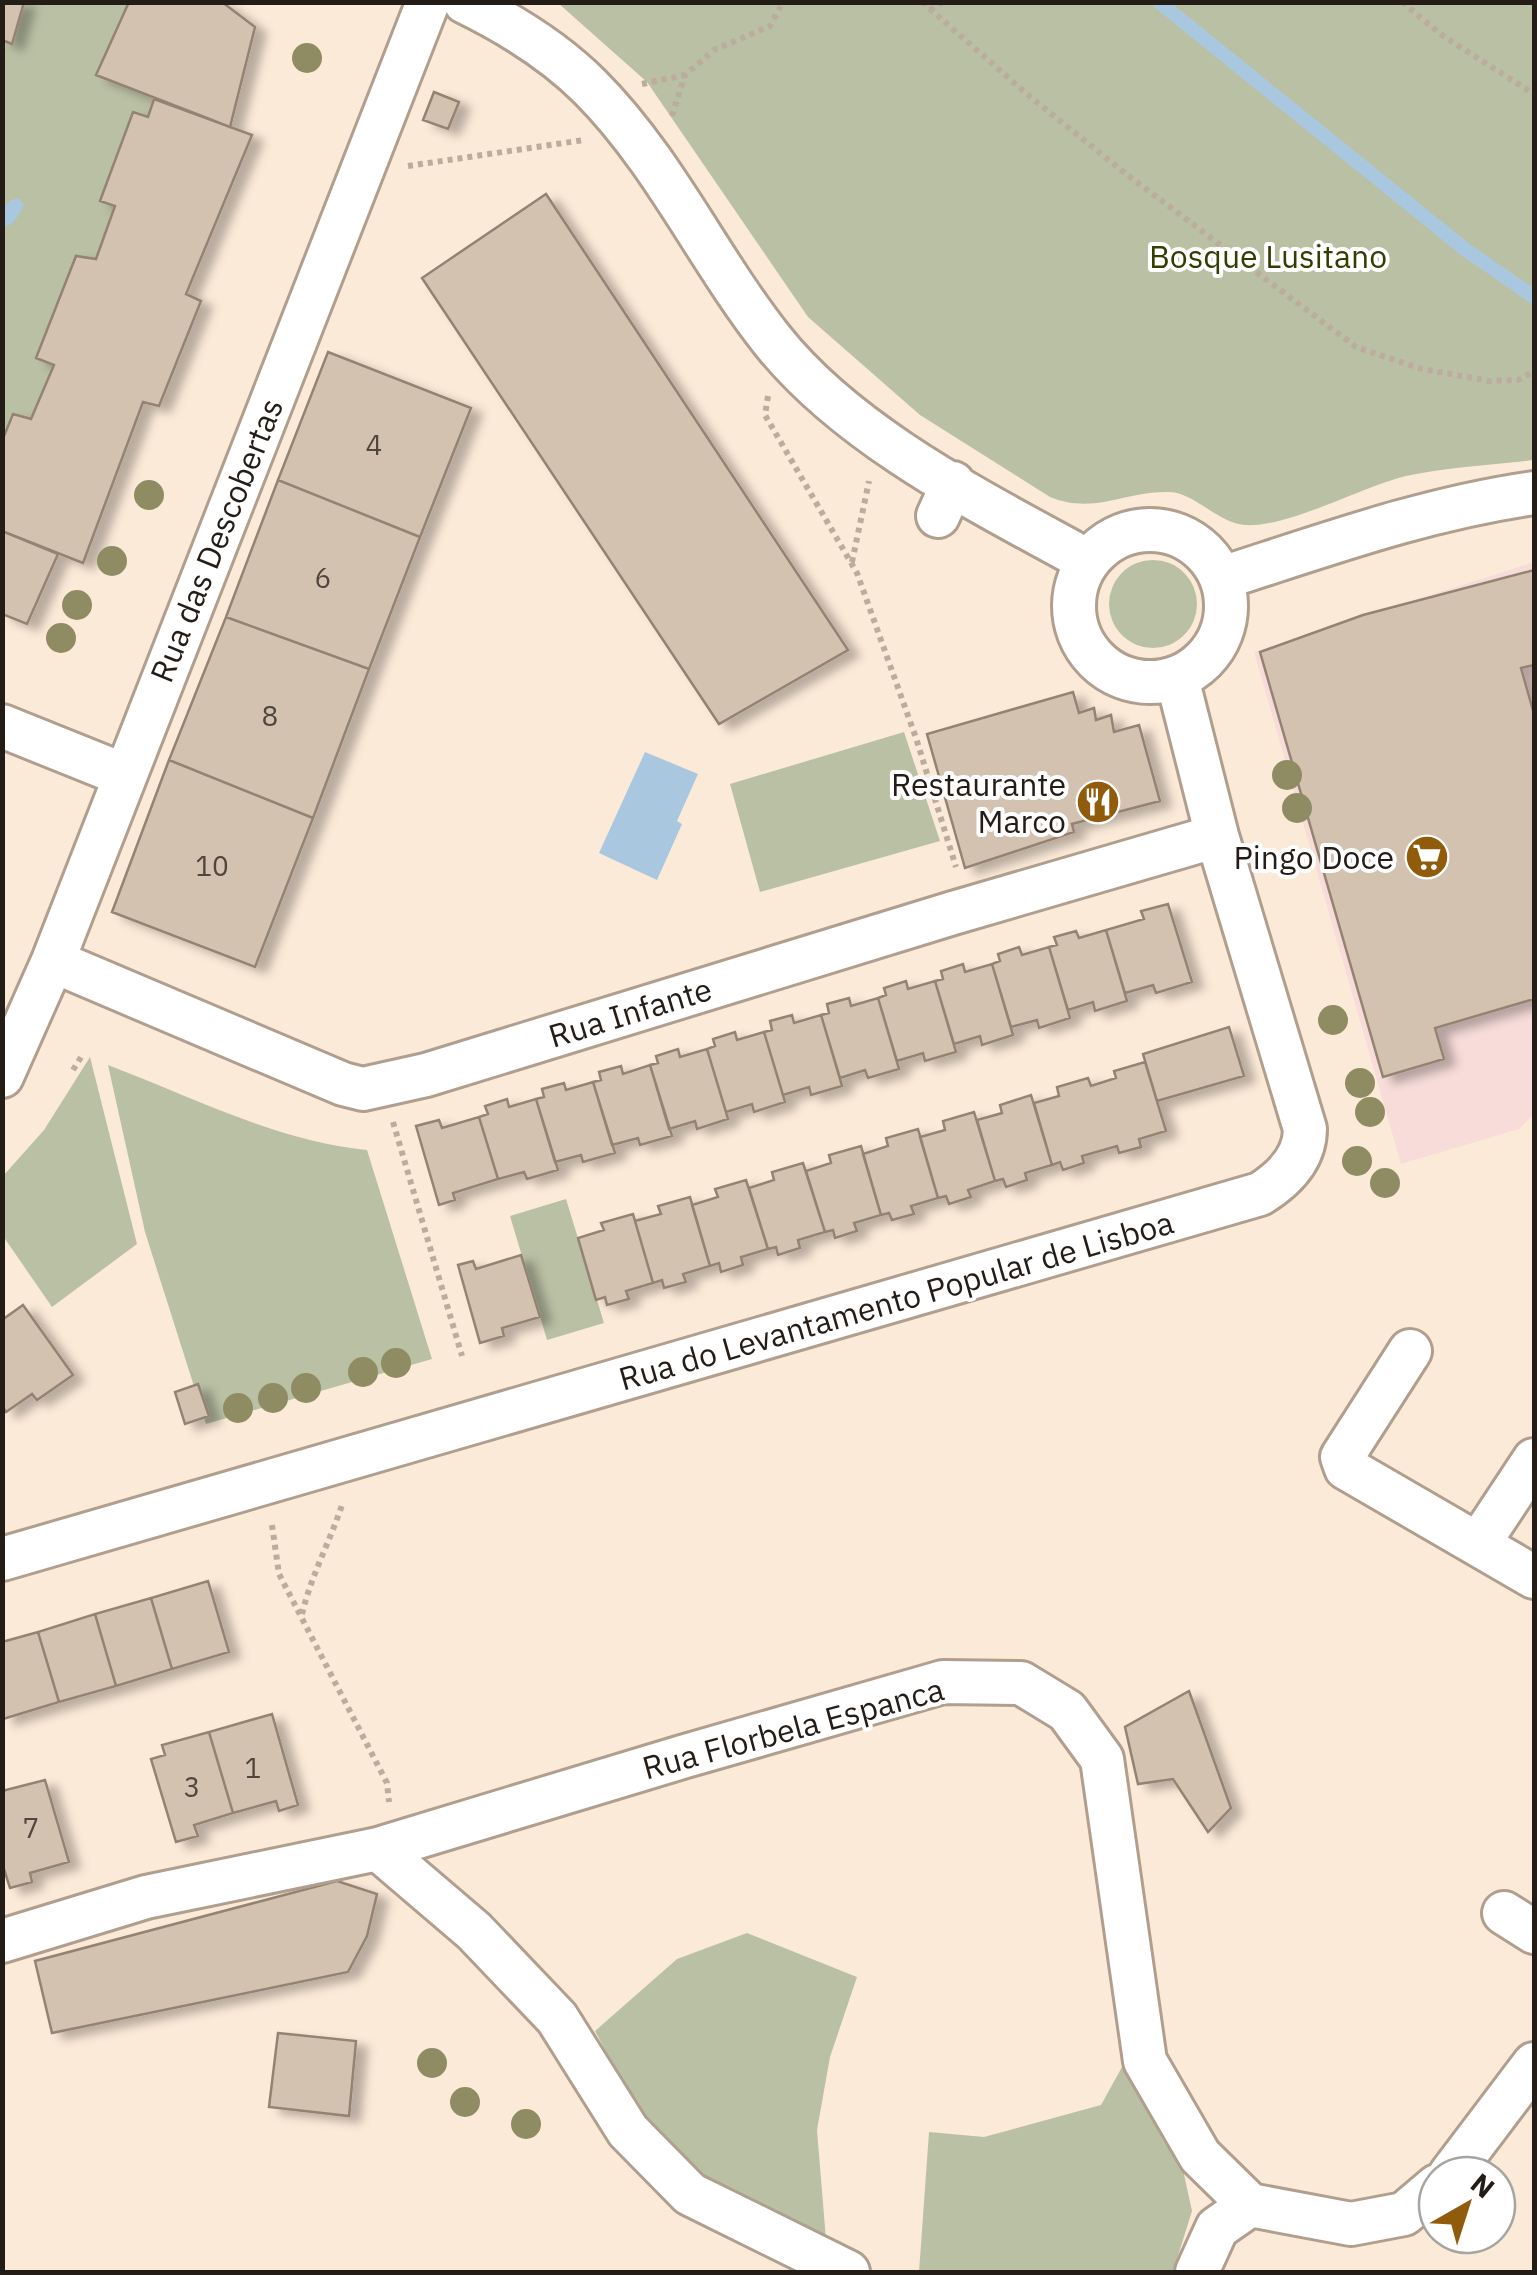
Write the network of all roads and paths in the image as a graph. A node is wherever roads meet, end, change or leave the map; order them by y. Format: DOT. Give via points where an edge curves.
graph roads {
  1 [pos="428,2"];
  2 [pos="464,2"];
  3 [pos="783,2"];
  4 [pos="922,2"];
  5 [pos="944,2"];
  6 [pos="1402,2"];
  7 [pos="930,10"];
  8 [pos="685,75"];
  9 [pos="635,85"];
  10 [pos="1534,94"];
  11 [pos="669,128"];
  12 [pos="588,139"];
  13 [pos="392,169"];
  14 [pos="1534,371"];
  15 [pos="768,390"];
  16 [pos="871,475"];
  17 [pos="1534,493"];
  18 [pos="1088,561"];
  19 [pos="852,563"];
  20 [pos="1222,578"];
  21 [pos="1177,678"];
  22 [pos="2,726"];
  23 [pos="124,775"];
  24 [pos="1217,836"];
  25 [pos="960,880"];
  26 [pos="53,961"];
  27 [pos="83,1054"];
  28 [pos="72,1070"];
  29 [pos="2,1076"];
  30 [pos="390,1108"];
  31 [pos="1410,1351"];
  32 [pos="462,1356"];
  33 [pos="1534,1460"];
  34 [pos="342,1505"];
  35 [pos="272,1525"];
  36 [pos="1479,1543"];
  37 [pos="2,1558"];
  38 [pos="1534,1578"];
  39 [pos="302,1615"];
  40 [pos="391,1845"];
  41 [pos="2,1940"];
  42 [pos="1534,2064"];
  43 [pos="1465,2155"];
  44 [pos="1417,2203"];
  45 [pos="1250,2205"];
  46 [pos="848,2272"];
  47 [pos="1198,2272"];
  1 -- 23 [label="street, Rua das Descobertas"];
  2 -- 18 [label="street" via="541,45 590,87 636,141 773,341 828,398 892,446 946,500"];
  3 -- 8 [label="path" via="770,26 714,50"];
  4 -- 7 [label="path"];
  5 -- 7 [label="path"];
  6 -- 10 [label="path"];
  7 -- 14 [label="path" via="1126,174 1356,347 1489,380 1518,380"];
  8 -- 9 [label="path"];
  8 -- 11 [label="path"];
  12 -- 13 [label="path"];
  15 -- 19 [label="path" via="764,415"];
  16 -- 19 [label="path"];
  17 -- 20 [label="street" via="1364,532"];
  18 -- 20 [label="street" via="1104,544 1149,529 1193,542"];
  18 -- 21 [label="street" via="1074,601 1083,643 1114,674 1156,683"];
  19 -- 25 [label="path"];
  20 -- 21 [label="street" via="1224,627 1198,667"];
  21 -- 24 [label="street, Rua do Levantamento Popular de Lisboa"];
  22 -- 23 [label="street"];
  23 -- 26 [label="street, Rua das Descobertas"];
  24 -- 26 [label="street, Rua Infante" via="363,1089"];
  24 -- 37 [label="street, Rua do Levantamento Popular de Lisboa" via="1305,1129 1298,1156 1260,1194"];
  26 -- 29 [label="street, Rua das Descobertas"];
  27 -- 28 [label="path"];
  30 -- 32 [label="path"];
  31 -- 36 [label="street" via="1342,1457 1346,1468"];
  33 -- 36 [label="street"];
  34 -- 39 [label="path"];
  35 -- 39 [label="path" via="279,1574"];
  36 -- 38 [label="street"];
  39 -- 40 [label="path" via="386,1783"];
  40 -- 41 [label="street, Rua Florbela Espanca" via="146,1897"];
  40 -- 45 [label="street, Rua Florbela Espanca" via="942,1682 1021,1683 1067,1711 1102,1758 1145,2061 1200,2156"];
  40 -- 46 [label="street" via="557,2018 628,2131 690,2194"];
  42 -- 43 [label="street"];
  44 -- 45 [label="street" via="1404,2214 1351,2224"];
  45 -- 47 [label="street" via="1217,2228"];
}
